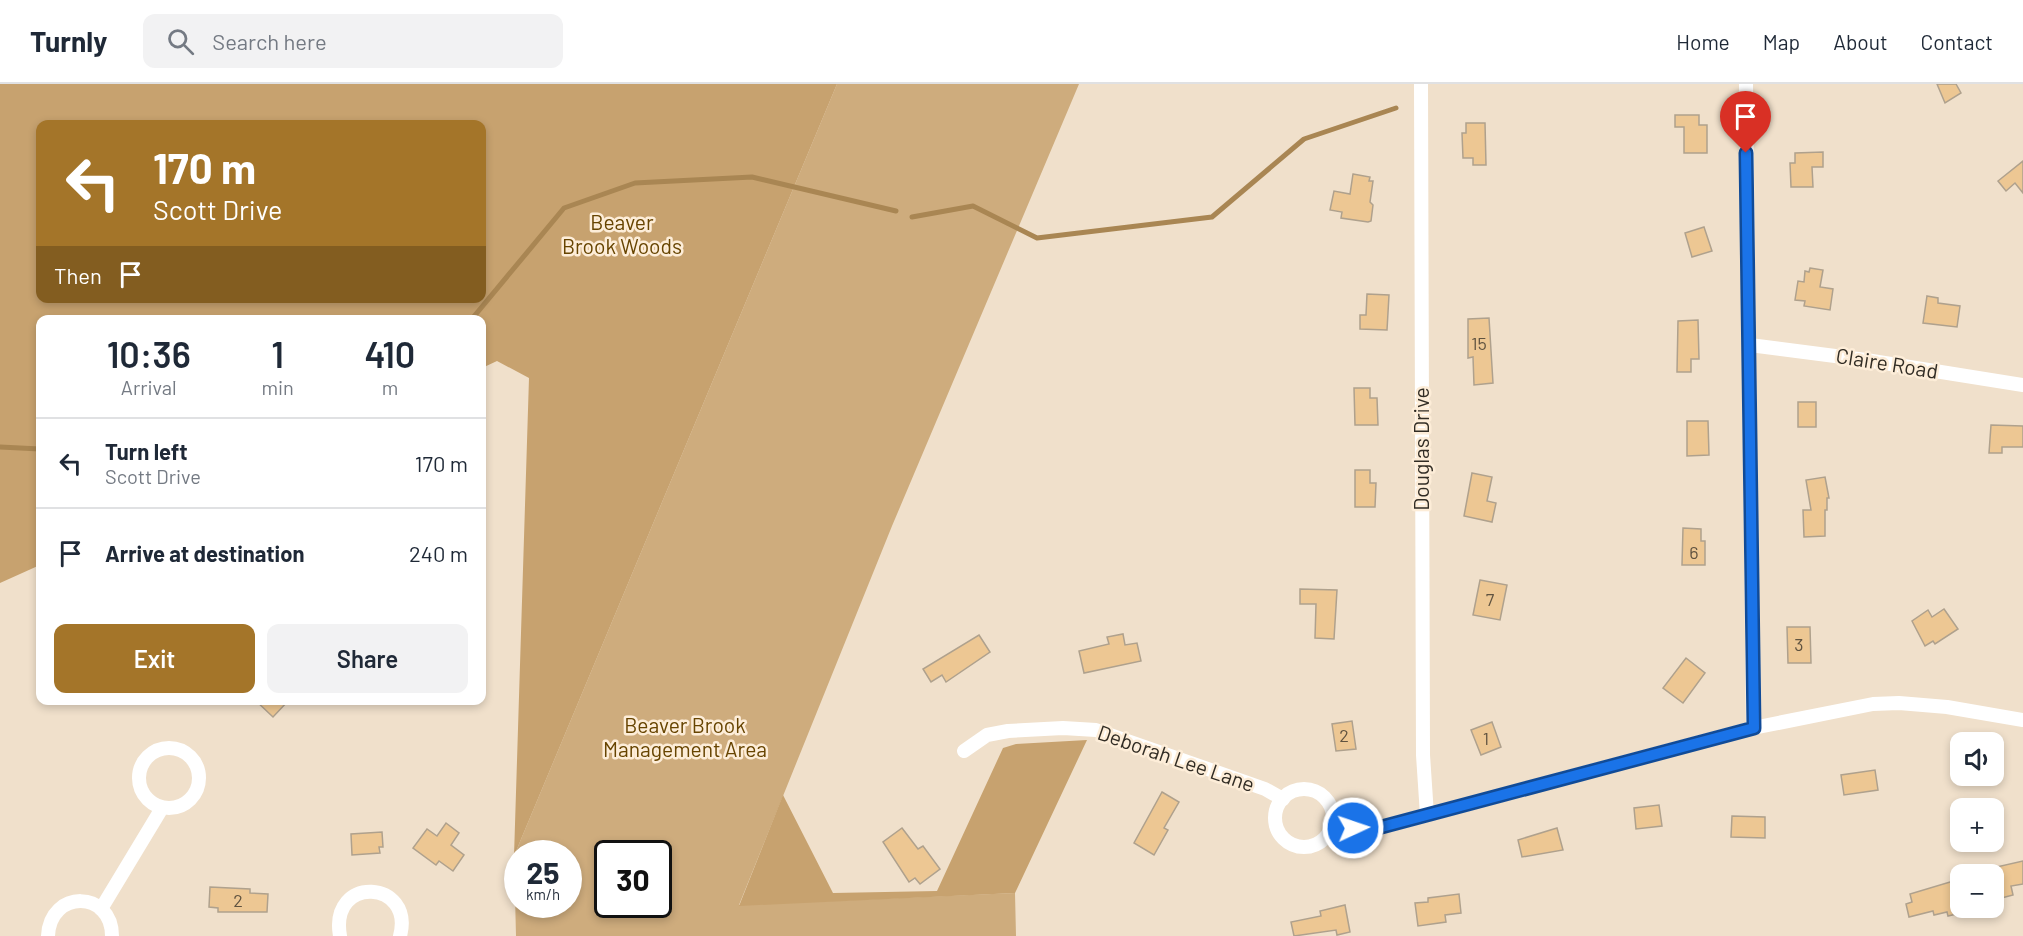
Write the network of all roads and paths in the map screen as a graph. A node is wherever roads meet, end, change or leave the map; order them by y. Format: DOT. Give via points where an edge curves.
graph roads {
  1 [pos="1421,84"];
  2 [pos="1746,84"];
  3 [pos="1750,345"];
  4 [pos="2023,385"];
  5 [pos="2023,720"];
  6 [pos="1754,728"];
  7 [pos="964,751"];
  8 [pos="1283,799"];
  9 [pos="162,808"];
  10 [pos="1427,814"];
  11 [pos="1332,827"];
  12 [pos="101,909"];
  13 [pos="48,936"];
  14 [pos="112,936"];
  15 [pos="340,936"];
  16 [pos="400,936"];
  1 -- 10 [label="street, Douglas Drive" via="1423,755"];
  2 -- 3 [label="street"];
  3 -- 4 [label="street, Claire Road"];
  3 -- 6 [label="street"];
  5 -- 6 [label="street" via="1899,703 1873,704"];
  6 -- 10 [label="street"];
  7 -- 8 [label="street, Deborah Lee Lane" via="987,735 1002,732 1096,730 1265,789"];
  8 -- 11 [label="street" via="1295,790 1321,794 1332,809"];
  8 -- 11 [label="street, Deborah Lee Lane" via="1275,821 1283,839 1292,845 1313,846 1328,836"];
  9 -- 9 [label="street" via="185,804 194,796 199,783 194,761 174,748 151,754 140,772 143,793"];
  9 -- 12 [label="street"];
  10 -- 11 [label="street" via="1374,829"];
  12 -- 13 [label="street" via="80,901 65,905 52,919"];
  12 -- 14 [label="street" via="110,921"];
  15 -- 16 [label="street" via="341,908 364,891 379,892 392,899 400,911"];
}
